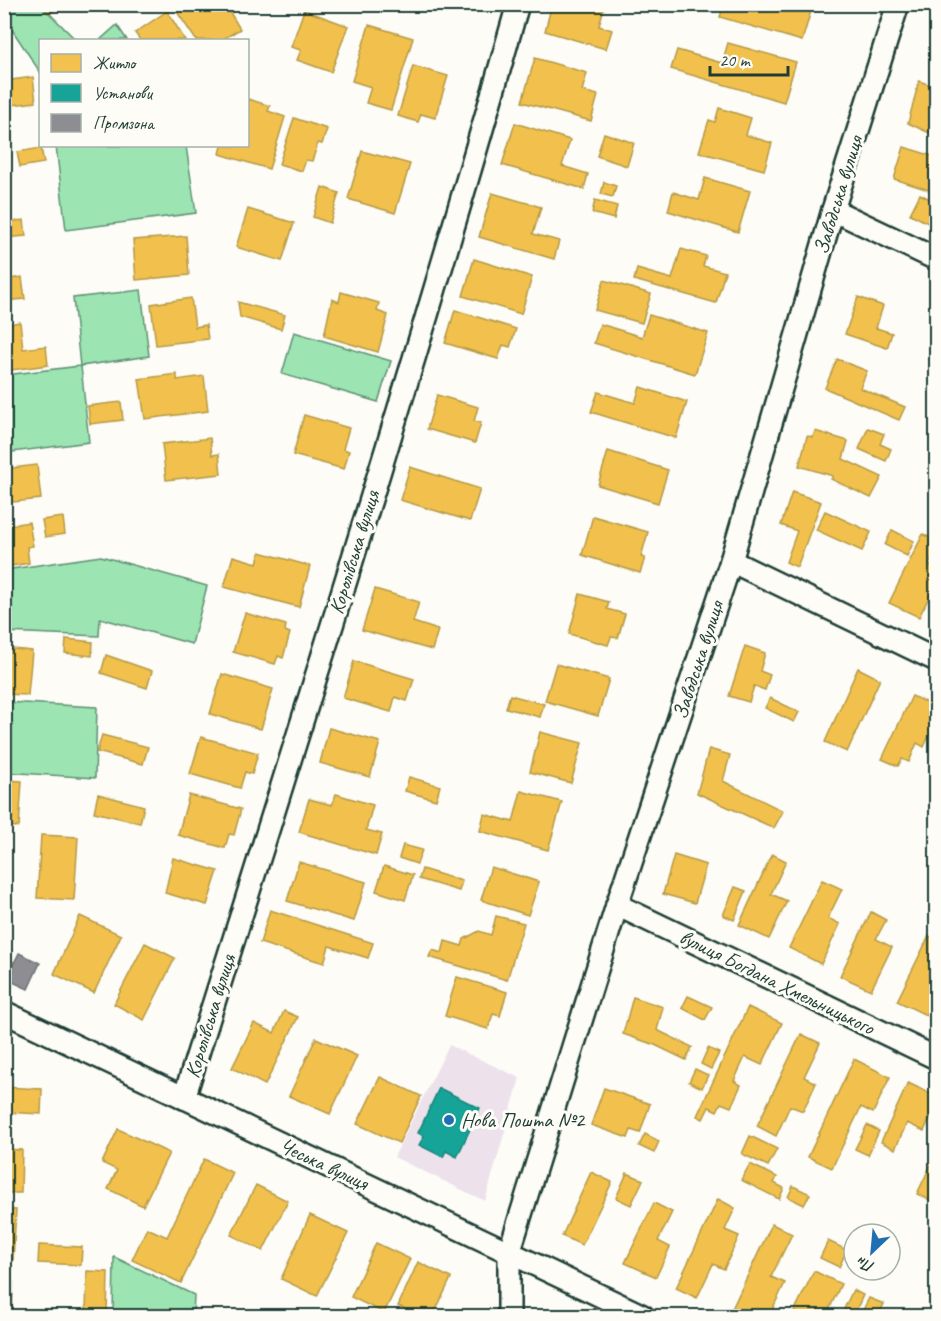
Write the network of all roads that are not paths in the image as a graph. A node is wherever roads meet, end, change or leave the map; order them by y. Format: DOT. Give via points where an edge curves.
graph roads {
  1 [pos="518,4"];
  2 [pos="898,4"];
  3 [pos="833,210"];
  4 [pos="936,259"];
  5 [pos="731,561"];
  6 [pos="936,660"];
  7 [pos="617,905"];
  8 [pos="4,1012"];
  9 [pos="936,1058"];
  10 [pos="184,1098"];
  11 [pos="509,1252"];
  12 [pos="509,1317"];
  13 [pos="643,1317"];
  1 -- 10 [label="street, Королівська вулиця" via="357,545"];
  2 -- 3 [label="street, Заводська вулиця"];
  3 -- 4 [label="street"];
  3 -- 5 [label="street, Заводська вулиця"];
  5 -- 6 [label="street"];
  5 -- 7 [label="street, Заводська вулиця"];
  7 -- 9 [label="street, вулиця Богдана Хмельницького"];
  7 -- 11 [label="street, Заводська вулиця"];
  8 -- 10 [label="street, Чеська вулиця"];
  10 -- 11 [label="street, Чеська вулиця"];
  11 -- 12 [label="street, Заводська вулиця"];
  11 -- 13 [label="street, Чеська вулиця"];
}
